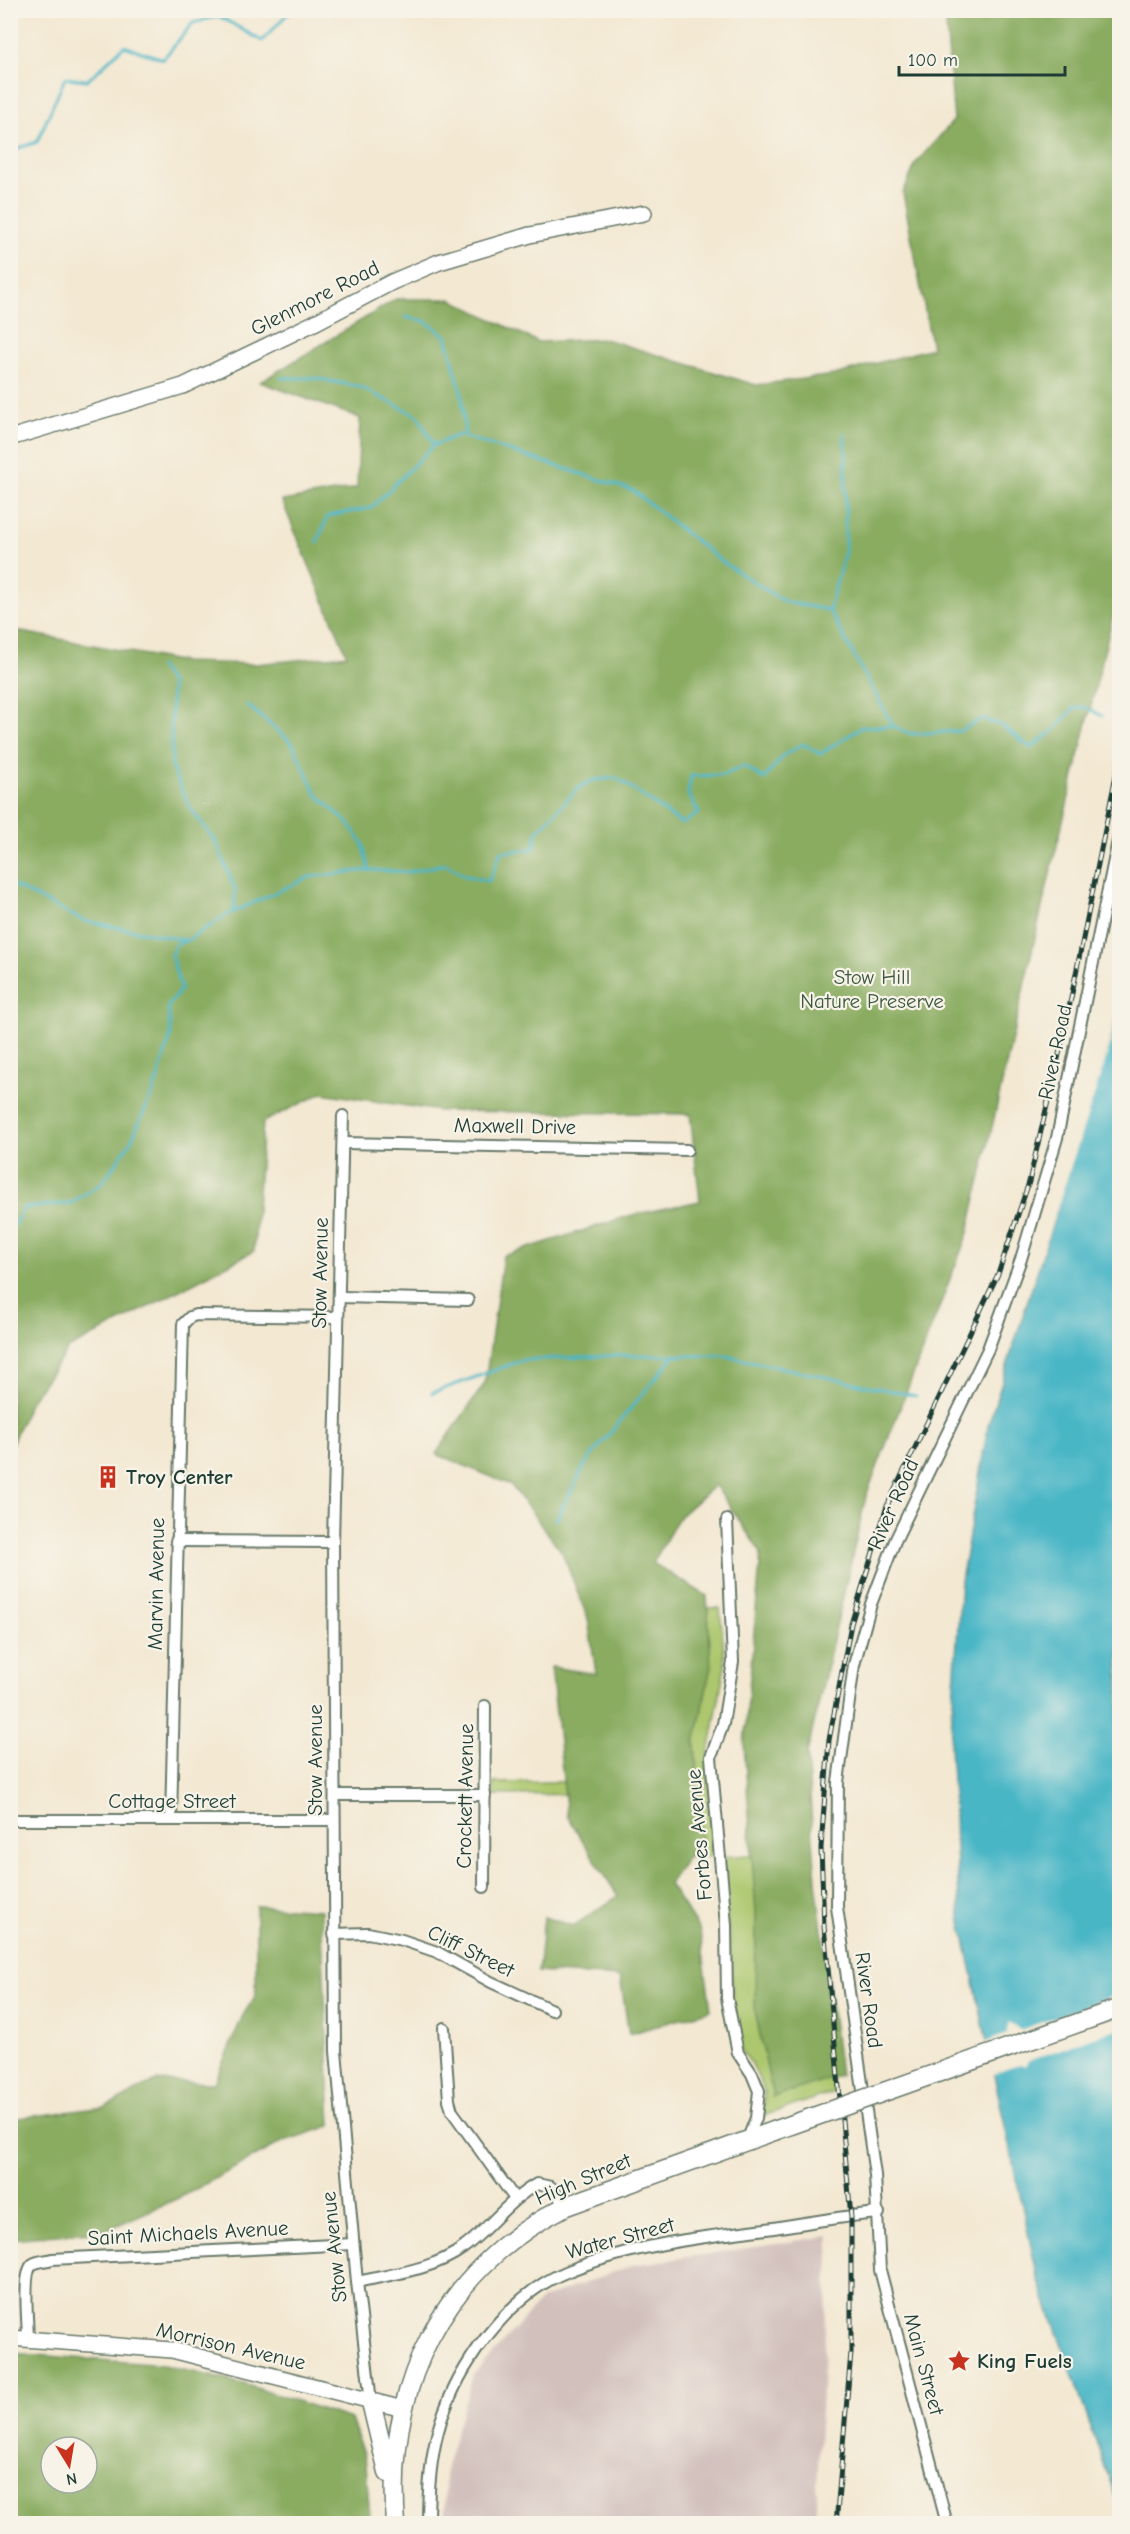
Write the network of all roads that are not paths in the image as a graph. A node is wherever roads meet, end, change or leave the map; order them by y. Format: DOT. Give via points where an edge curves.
graph roads {
  1 [pos="644,213"];
  2 [pos="10,438"];
  3 [pos="1119,831"];
  4 [pos="343,1116"];
  5 [pos="343,1143"];
  6 [pos="687,1150"];
  7 [pos="339,1297"];
  8 [pos="468,1300"];
  9 [pos="338,1317"];
  10 [pos="727,1520"];
  11 [pos="176,1541"];
  12 [pos="333,1542"];
  13 [pos="485,1706"];
  14 [pos="335,1795"];
  15 [pos="485,1796"];
  16 [pos="10,1820"];
  17 [pos="171,1820"];
  18 [pos="334,1820"];
  19 [pos="484,1887"];
  20 [pos="334,1934"];
  21 [pos="1119,2008"];
  22 [pos="552,2010"];
  23 [pos="444,2028"];
  24 [pos="747,2141"];
  25 [pos="515,2199"];
  26 [pos="566,2206"];
  27 [pos="879,2213"];
  28 [pos="353,2244"];
  29 [pos="357,2282"];
  30 [pos="10,2338"];
  31 [pos="28,2339"];
  32 [pos="371,2402"];
  33 [pos="403,2409"];
  34 [pos="394,2497"];
  35 [pos="396,2523"];
  36 [pos="428,2523"];
  37 [pos="947,2523"];
  1 -- 2 [label="street, Glenmore Road" via="530,235 439,262 183,386"];
  3 -- 27 [label="street, River Road" via="1057,1138 1021,1259 972,1385 895,1541 871,1604 854,1665 838,1782 836,1879 841,1945"];
  4 -- 5 [label="street, Stow Avenue"];
  5 -- 6 [label="street, Maxwell Drive"];
  5 -- 7 [label="street, Stow Avenue"];
  7 -- 8 [label="street"];
  7 -- 9 [label="street, Stow Avenue"];
  9 -- 11 [label="street, Marvin Avenue" via="190,1317 181,1330"];
  9 -- 12 [label="street, Stow Avenue"];
  10 -- 24 [label="street, Forbes Avenue" via="733,1662 723,1724 711,1757 726,1925 727,1998 738,2053 759,2091 756,2118"];
  11 -- 12 [label="street"];
  11 -- 17 [label="street, Marvin Avenue"];
  12 -- 14 [label="street, Stow Avenue"];
  13 -- 15 [label="street, Crockett Avenue"];
  14 -- 15 [label="street"];
  14 -- 18 [label="street, Stow Avenue"];
  15 -- 19 [label="street, Crockett Avenue"];
  16 -- 17 [label="street, Cottage Street"];
  17 -- 18 [label="street, Cottage Street"];
  18 -- 20 [label="street, Stow Avenue"];
  20 -- 22 [label="street, Cliff Street" via="368,1934 437,1952"];
  20 -- 28 [label="street, Stow Avenue" via="336,2051"];
  21 -- 24 [label="main road, High Street, bridge"];
  23 -- 25 [label="street" via="450,2106"];
  24 -- 26 [label="main road, High Street"];
  25 -- 26 [label="street" via="529,2188 544,2184"];
  25 -- 29 [label="street" via="452,2255 422,2267"];
  26 -- 33 [label="main road, High Street" via="507,2244 461,2290 421,2357"];
  27 -- 36 [label="street, Water Street" via="712,2236 612,2256 565,2272 535,2289 491,2328 452,2389 428,2478"];
  27 -- 37 [label="street, Main Street" via="880,2270"];
  28 -- 29 [label="street, Stow Avenue"];
  28 -- 31 [label="street, Saint Michaels Avenue" via="52,2259 34,2264 27,2270"];
  29 -- 32 [label="street, Stow Avenue"];
  30 -- 31 [label="street, Morrison Avenue"];
  31 -- 32 [label="street, Morrison Avenue" via="172,2350"];
  32 -- 33 [label="street, Morrison Avenue"];
  32 -- 34 [label="main road"];
  33 -- 34 [label="main road, High Street" via="395,2453"];
  34 -- 35 [label="main road, High Street"];
}
